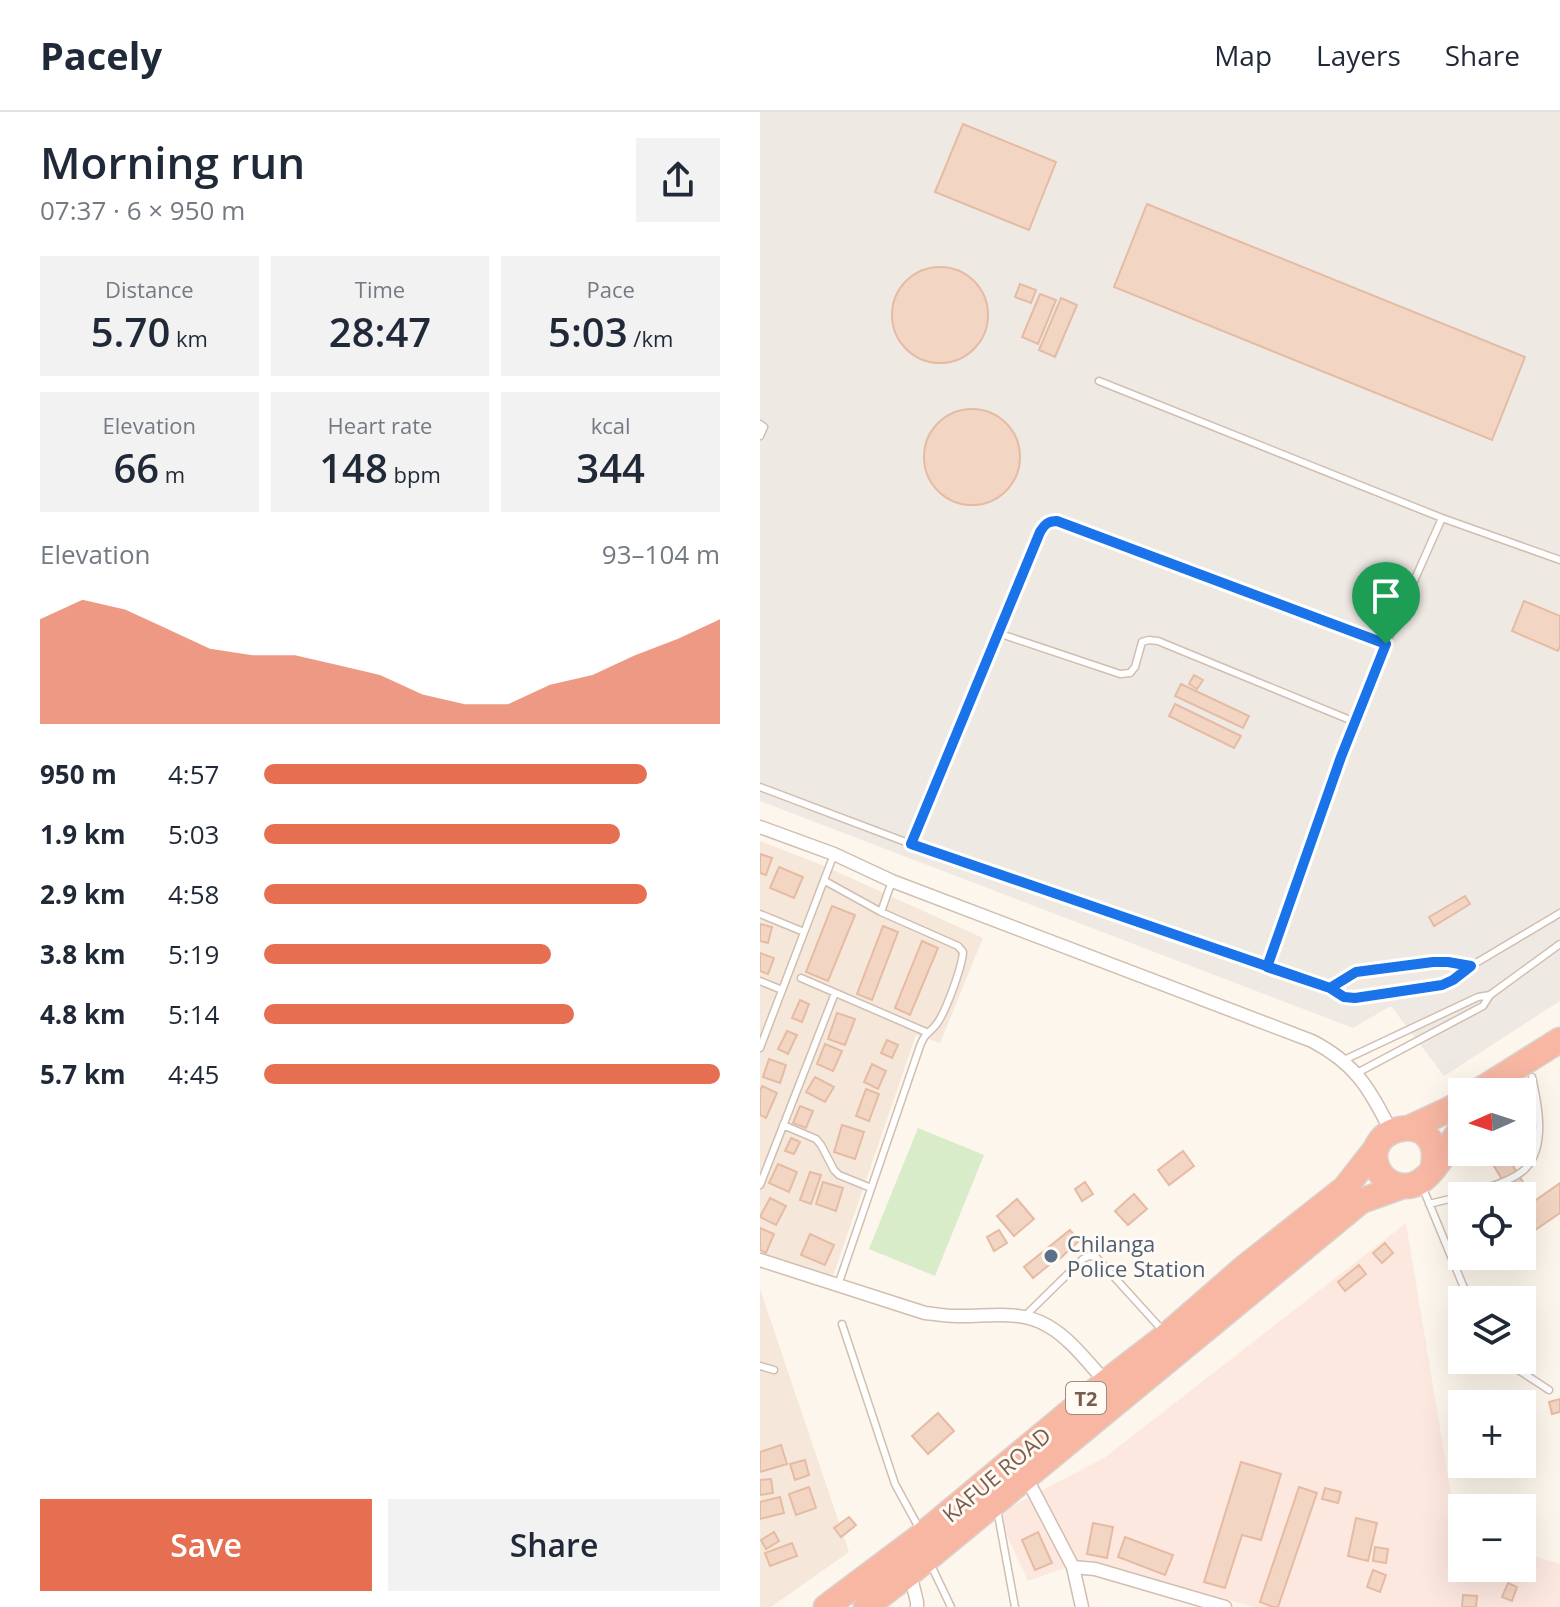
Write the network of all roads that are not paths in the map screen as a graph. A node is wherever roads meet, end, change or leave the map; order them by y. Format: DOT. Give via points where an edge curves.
graph roads {
  1 [pos="1099,381"];
  2 [pos="760,424"];
  3 [pos="760,436"];
  4 [pos="1442,518"];
  5 [pos="1560,560"];
  6 [pos="998,633"];
  7 [pos="1386,644"];
  8 [pos="1355,722"];
  9 [pos="760,787"];
  10 [pos="760,827"];
  11 [pos="911,844"];
  12 [pos="834,854"];
  13 [pos="825,881"];
  14 [pos="892,881"];
  15 [pos="881,912"];
  16 [pos="1560,913"];
  17 [pos="760,914"];
  18 [pos="804,932"];
  19 [pos="1560,944"];
  20 [pos="1471,966"];
  21 [pos="1267,967"];
  22 [pos="801,978"];
  23 [pos="760,981"];
  24 [pos="1330,988"];
  25 [pos="782,990"];
  26 [pos="835,993"];
  27 [pos="1490,995"];
  28 [pos="926,1032"];
  29 [pos="1560,1040"];
  30 [pos="760,1048"];
  31 [pos="1343,1060"];
  32 [pos="1560,1060"];
  33 [pos="1357,1073"];
  34 [pos="1532,1077"];
  35 [pos="1499,1078"];
  36 [pos="1448,1110"];
  37 [pos="783,1125"];
  38 [pos="1393,1135"];
  39 [pos="1448,1147"];
  40 [pos="1500,1182"];
  41 [pos="760,1185"];
  42 [pos="1421,1185"];
  43 [pos="871,1188"];
  44 [pos="1448,1192"];
  45 [pos="760,1260"];
  46 [pos="838,1285"];
  47 [pos="1463,1286"];
  48 [pos="1024,1317"];
  49 [pos="842,1324"];
  50 [pos="1167,1335"];
  51 [pos="760,1366"];
  52 [pos="774,1370"];
  53 [pos="1524,1374"];
  54 [pos="1106,1382"];
  55 [pos="1549,1390"];
  56 [pos="1026,1477"];
  57 [pos="996,1502"];
  58 [pos="920,1555"];
  59 [pos="1073,1567"];
  60 [pos="826,1607"];
  61 [pos="866,1607"];
  62 [pos="917,1607"];
  63 [pos="951,1607"];
  64 [pos="1015,1607"];
  65 [pos="1082,1607"];
  66 [pos="1225,1607"];
  1 -- 4 [label="lane"];
  2 -- 3 [label="lane"];
  4 -- 5 [label="lane"];
  4 -- 7 [label="lane"];
  6 -- 7 [label="lane" via="1040,532 1057,521"];
  6 -- 8 [label="lane" via="1120,674 1135,667 1142,642 1158,641"];
  6 -- 11 [label="lane"];
  7 -- 8 [label="lane"];
  8 -- 21 [label="lane"];
  9 -- 11 [label="lane"];
  10 -- 12 [label="street"];
  11 -- 21 [label="lane"];
  12 -- 13 [label="lane"];
  12 -- 14 [label="street"];
  13 -- 15 [label="lane"];
  13 -- 18 [label="lane"];
  14 -- 15 [label="lane"];
  14 -- 31 [label="street" via="1312,1041"];
  15 -- 28 [label="lane" via="963,952 952,991 937,1023"];
  16 -- 20 [label="lane"];
  17 -- 18 [label="lane"];
  18 -- 25 [label="lane"];
  19 -- 27 [label="lane"];
  20 -- 24 [label="lane" via="1433,962 1356,972"];
  20 -- 24 [label="lane" via="1442,985 1355,998"];
  21 -- 24 [label="lane"];
  22 -- 26 [label="lane"];
  23 -- 25 [label="lane"];
  25 -- 30 [label="lane"];
  26 -- 28 [label="lane"];
  26 -- 37 [label="lane"];
  27 -- 31 [label="lane"];
  27 -- 33 [label="lane" via="1483,1006"];
  28 -- 43 [label="lane"];
  29 -- 35 [label="highway"];
  31 -- 33 [label="street"];
  32 -- 34 [label="highway"];
  33 -- 38 [label="street"];
  34 -- 40 [label="lane" via="1540,1117 1534,1156 1525,1169"];
  36 -- 38 [label="highway, KAFUE ROAD / T2"];
  37 -- 41 [label="lane"];
  37 -- 43 [label="lane" via="816,1139 839,1175"];
  38 -- 42 [label="highway" via="1376,1155 1380,1172 1385,1179"];
  38 -- 42 [label="highway" via="1420,1131 1428,1138 1435,1157"];
  38 -- 50 [label="highway, KAFUE ROAD / T2" via="1345,1188"];
  39 -- 42 [label="highway"];
  42 -- 44 [label="lane"];
  42 -- 47 [label="lane"];
  42 -- 56 [label="highway, KAFUE ROAD / T2" via="1361,1201"];
  43 -- 46 [label="lane"];
  45 -- 46 [label="street"];
  46 -- 48 [label="street" via="925,1313"];
  48 -- 50 [label="lane" via="1089,1256 1096,1257"];
  48 -- 54 [label="street" via="1063,1337"];
  49 -- 58 [label="lane"];
  50 -- 54 [label="highway, KAFUE ROAD / T2"];
  51 -- 52 [label="lane"];
  53 -- 55 [label="lane"];
  54 -- 58 [label="highway, KAFUE ROAD / T2"];
  56 -- 57 [label="highway, KAFUE ROAD / T2"];
  56 -- 59 [label="street"];
  57 -- 58 [label="highway, KAFUE ROAD / T2"];
  57 -- 64 [label="lane"];
  58 -- 60 [label="highway, KAFUE ROAD / T2"];
  58 -- 61 [label="highway, KAFUE ROAD / T2"];
  58 -- 62 [label="street"];
  58 -- 63 [label="lane"];
  59 -- 65 [label="street"];
  59 -- 66 [label="street"];
}
